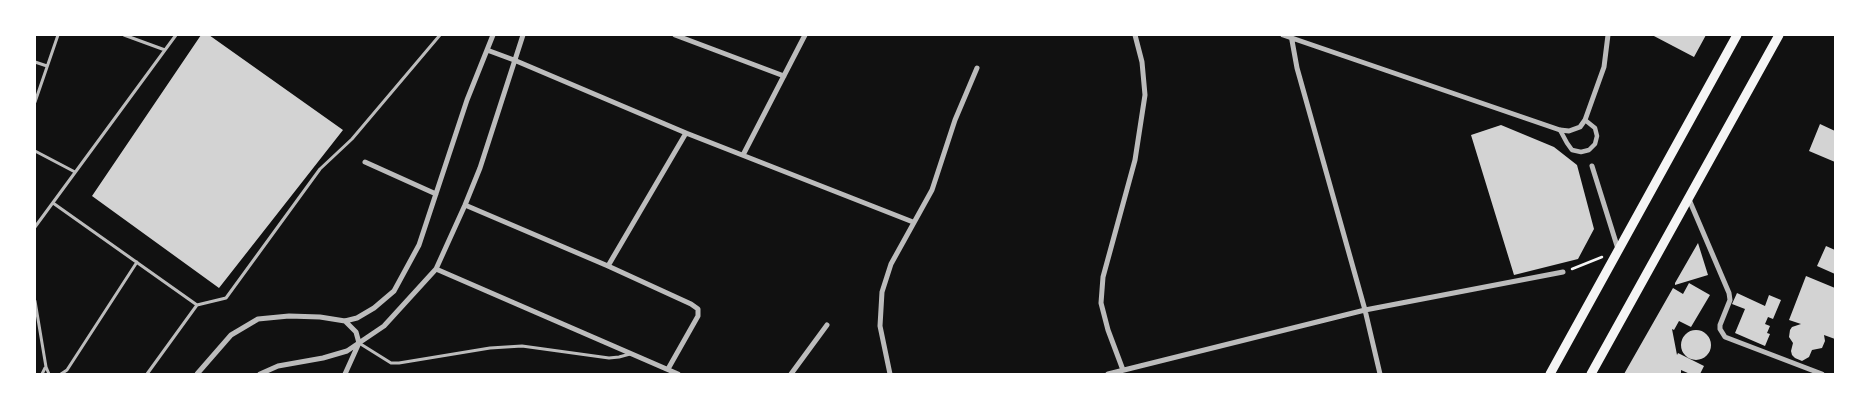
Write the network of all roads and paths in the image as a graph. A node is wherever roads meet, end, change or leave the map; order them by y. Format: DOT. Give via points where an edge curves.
graph roads {
  1 [pos="58,35"];
  2 [pos="124,35"];
  3 [pos="176,35"];
  4 [pos="440,35"];
  5 [pos="493,35"];
  6 [pos="523,35"];
  7 [pos="675,35"];
  8 [pos="805,35"];
  9 [pos="1135,35"];
  10 [pos="1283,35"];
  11 [pos="1608,35"];
  12 [pos="1737,35"];
  13 [pos="1779,35"];
  14 [pos="1290,36"];
  15 [pos="165,50"];
  16 [pos="487,50"];
  17 [pos="514,60"];
  18 [pos="35,62"];
  19 [pos="47,66"];
  20 [pos="977,68"];
  21 [pos="784,76"];
  22 [pos="35,102"];
  23 [pos="1585,120"];
  24 [pos="1560,130"];
  25 [pos="686,133"];
  26 [pos="35,151"];
  27 [pos="743,155"];
  28 [pos="365,162"];
  29 [pos="1592,166"];
  30 [pos="75,172"];
  31 [pos="436,194"];
  32 [pos="1688,197"];
  33 [pos="53,203"];
  34 [pos="466,205"];
  35 [pos="913,222"];
  36 [pos="35,227"];
  37 [pos="1618,251"];
  38 [pos="137,262"];
  39 [pos="608,266"];
  40 [pos="436,269"];
  41 [pos="1563,272"];
  42 [pos="35,301"];
  43 [pos="198,305"];
  44 [pos="1365,310"];
  45 [pos="36,311"];
  46 [pos="345,321"];
  47 [pos="827,324"];
  48 [pos="359,343"];
  49 [pos="631,353"];
  50 [pos="46,367"];
  51 [pos="668,369"];
  52 [pos="1123,370"];
  53 [pos="42,374"];
  54 [pos="49,374"];
  55 [pos="61,374"];
  56 [pos="147,374"];
  57 [pos="197,374"];
  58 [pos="260,374"];
  59 [pos="345,374"];
  60 [pos="678,374"];
  61 [pos="791,374"];
  62 [pos="890,374"];
  63 [pos="1108,374"];
  64 [pos="1380,374"];
  65 [pos="1550,374"];
  66 [pos="1591,374"];
  67 [pos="1822,374"];
  1 -- 19 [label="lane"];
  2 -- 15 [label="lane"];
  3 -- 15 [label="lane"];
  4 -- 43 [label="lane" via="352,139 320,169 226,298"];
  5 -- 16 [label="street"];
  6 -- 17 [label="street"];
  7 -- 21 [label="street"];
  8 -- 21 [label="street"];
  9 -- 52 [label="street" via="1145,95 1135,160 1103,277 1101,303"];
  10 -- 14 [label="street"];
  11 -- 23 [label="street" via="1604,67"];
  12 -- 37 [label="main road"];
  13 -- 32 [label="main road"];
  14 -- 24 [label="street"];
  14 -- 44 [label="street"];
  15 -- 30 [label="lane"];
  16 -- 17 [label="street"];
  16 -- 31 [label="street"];
  17 -- 25 [label="street"];
  17 -- 34 [label="street"];
  18 -- 19 [label="lane"];
  19 -- 22 [label="lane"];
  20 -- 35 [label="street" via="955,120 932,190"];
  21 -- 27 [label="street"];
  23 -- 24 [label="street" via="1575,130"];
  23 -- 24 [label="street" via="1595,128 1597,136 1589,150 1572,150"];
  25 -- 27 [label="street"];
  25 -- 39 [label="street"];
  26 -- 30 [label="lane"];
  27 -- 35 [label="street"];
  28 -- 31 [label="street"];
  29 -- 37 [label="street"];
  30 -- 33 [label="lane"];
  31 -- 46 [label="street" via="419,245 394,291 374,308"];
  32 -- 66 [label="main road"];
  32 -- 67 [label="street" via="1729,293 1730,300 1720,325 1725,337"];
  33 -- 36 [label="lane"];
  33 -- 38 [label="lane"];
  34 -- 39 [label="street"];
  34 -- 40 [label="street"];
  35 -- 62 [label="street" via="891,264 882,292 880,326"];
  37 -- 41 [label="path"];
  37 -- 65 [label="main road"];
  38 -- 43 [label="lane"];
  38 -- 55 [label="lane" via="67,370"];
  39 -- 51 [label="street" via="698,309 698,316"];
  40 -- 48 [label="street" via="384,326"];
  40 -- 49 [label="street"];
  41 -- 44 [label="street"];
  42 -- 45 [label="lane"];
  43 -- 56 [label="lane"];
  44 -- 52 [label="street"];
  44 -- 64 [label="street"];
  45 -- 50 [label="lane"];
  46 -- 48 [label="street" via="356,332"];
  46 -- 57 [label="street" via="289,316 258,319 231,335"];
  47 -- 61 [label="street"];
  48 -- 49 [label="lane" via="391,363 522,346 609,358"];
  48 -- 58 [label="street" via="347,351 278,366"];
  48 -- 59 [label="street"];
  49 -- 51 [label="street"];
  50 -- 53 [label="lane"];
  50 -- 54 [label="lane"];
  51 -- 60 [label="street"];
  52 -- 63 [label="street"];
}
